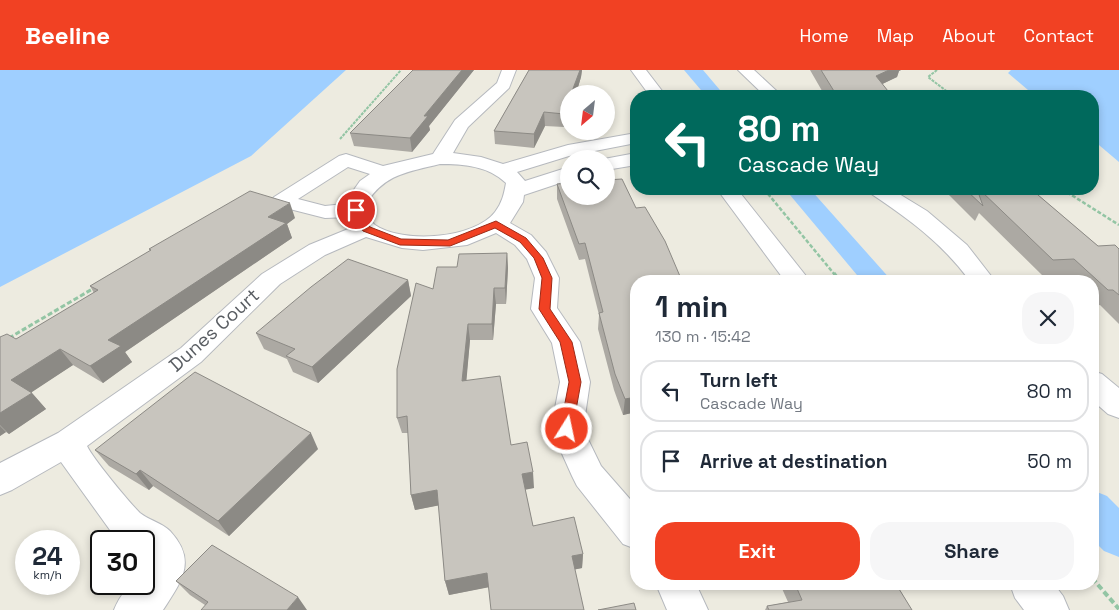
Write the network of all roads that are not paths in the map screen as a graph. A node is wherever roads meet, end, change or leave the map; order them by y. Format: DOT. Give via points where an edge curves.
graph roads {
  1 [pos="510,70"];
  2 [pos="638,70"];
  3 [pos="745,70"];
  4 [pos="653,90"];
  5 [pos="767,90"];
  6 [pos="630,139"];
  7 [pos="440,158"];
  8 [pos="630,161"];
  9 [pos="615,163"];
  10 [pos="501,171"];
  11 [pos="385,173"];
  12 [pos="560,176"];
  13 [pos="516,191"];
  14 [pos="732,195"];
  15 [pos="886,195"];
  16 [pos="361,219"];
  17 [pos="496,224"];
  18 [pos="793,275"];
  19 [pos="978,275"];
  20 [pos="1099,388"];
  21 [pos="1119,406"];
  22 [pos="69,442"];
  23 [pos="0,480"];
  24 [pos="630,525"];
  25 [pos="678,590"];
  26 [pos="1034,590"];
  27 [pos="134,610"];
  28 [pos="688,610"];
  29 [pos="1049,610"];
  1 -- 7 [label="street" via="504,85 461,124"];
  2 -- 4 [label="street"];
  3 -- 5 [label="street"];
  6 -- 10 [label="street" via="552,153"];
  7 -- 10 [label="street" via="471,160"];
  7 -- 11 [label="street"];
  8 -- 9 [label="street"];
  10 -- 13 [label="street" via="516,182"];
  11 -- 16 [label="street" via="367,185 355,204"];
  11 -- 16 [label="street" via="346,160 281,201"];
  12 -- 13 [label="street"];
  13 -- 17 [label="street" via="513,204"];
  14 -- 18 [label="street"];
  15 -- 19 [label="street" via="919,216 958,250"];
  16 -- 17 [label="street" via="400,242 450,243"];
  16 -- 22 [label="street, Dunes Court" via="271,279 191,355"];
  17 -- 24 [label="street" via="523,240 538,258 547,278 544,309 566,342 575,382 567,429 589,476"];
  20 -- 21 [label="street"];
  22 -- 23 [label="street, Dunes Court"];
  22 -- 27 [label="street" via="75,457 128,525 156,543 168,559 166,571 148,598"];
  25 -- 28 [label="street"];
  26 -- 29 [label="street"];
}
